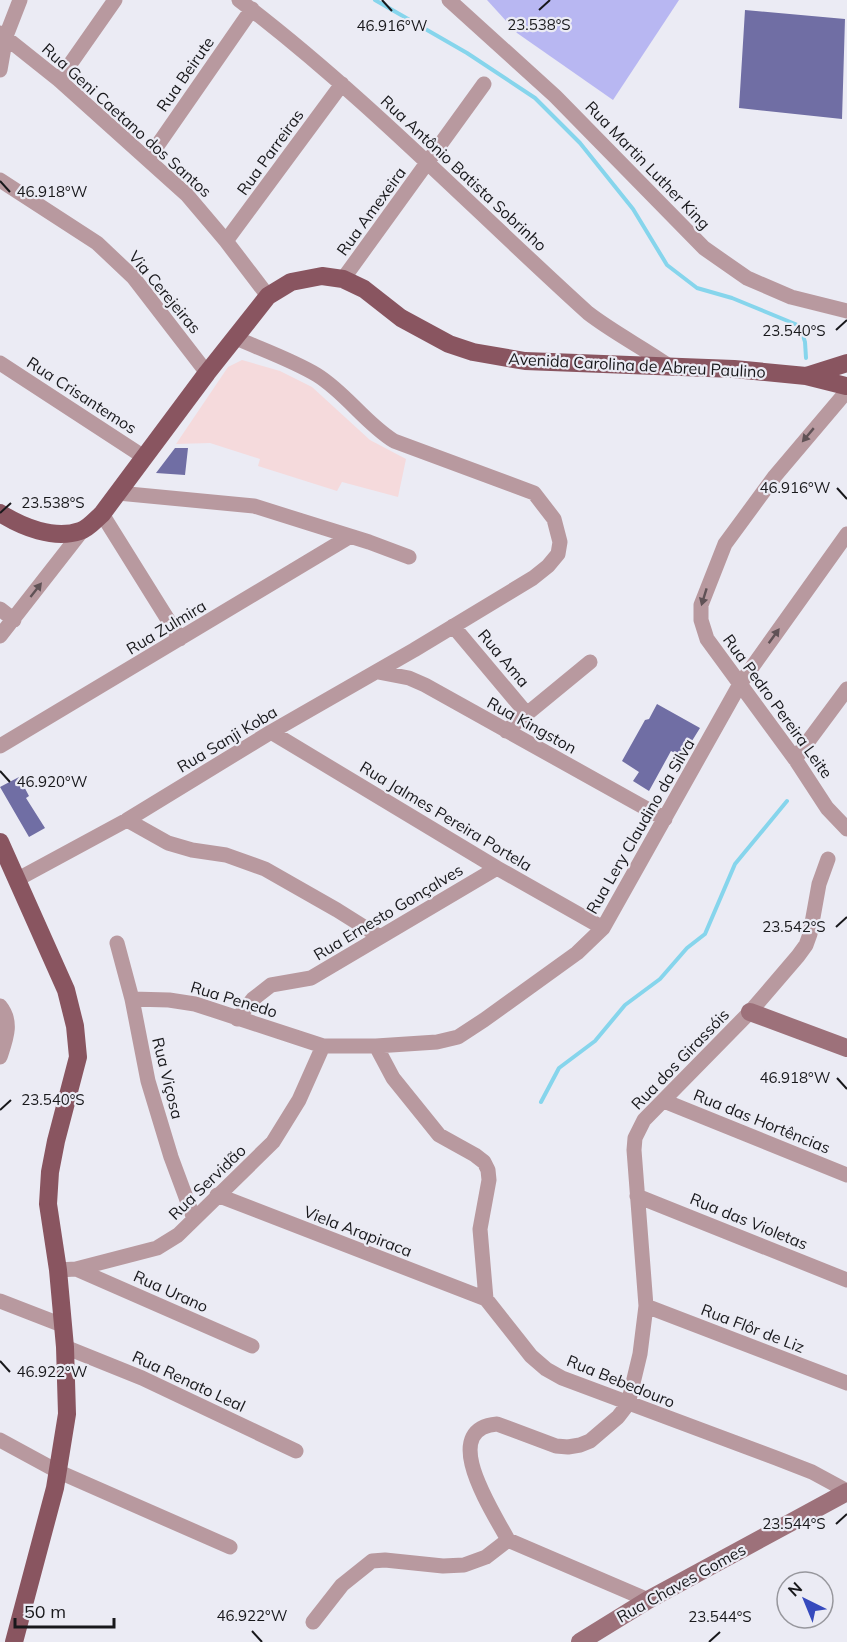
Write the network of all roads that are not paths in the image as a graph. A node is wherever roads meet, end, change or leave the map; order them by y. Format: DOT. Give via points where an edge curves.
graph roads {
  1 [pos="20,0"];
  2 [pos="115,0"];
  3 [pos="449,0"];
  4 [pos="245,5"];
  5 [pos="3,35"];
  6 [pos="0,70"];
  7 [pos="59,80"];
  8 [pos="342,84"];
  9 [pos="484,84"];
  10 [pos="148,159"];
  11 [pos="427,163"];
  12 [pos="0,180"];
  13 [pos="226,241"];
  14 [pos="343,279"];
  15 [pos="268,296"];
  16 [pos="847,311"];
  17 [pos="236,338"];
  18 [pos="847,362"];
  19 [pos="0,363"];
  20 [pos="669,366"];
  21 [pos="207,373"];
  22 [pos="806,376"];
  23 [pos="847,388"];
  24 [pos="144,458"];
  25 [pos="118,493"];
  26 [pos="0,513"];
  27 [pos="102,514"];
  28 [pos="82,531"];
  29 [pos="847,534"];
  30 [pos="350,537"];
  31 [pos="409,557"];
  32 [pos="0,609"];
  33 [pos="14,620"];
  34 [pos="453,626"];
  35 [pos="0,636"];
  36 [pos="180,639"];
  37 [pos="590,662"];
  38 [pos="378,672"];
  39 [pos="740,684"];
  40 [pos="847,689"];
  41 [pos="527,714"];
  42 [pos="506,731"];
  43 [pos="271,732"];
  44 [pos="0,746"];
  45 [pos="795,759"];
  46 [pos="665,819"];
  47 [pos="127,820"];
  48 [pos="847,830"];
  49 [pos="0,842"];
  50 [pos="828,859"];
  51 [pos="497,868"];
  52 [pos="18,879"];
  53 [pos="603,928"];
  54 [pos="380,937"];
  55 [pos="117,943"];
  56 [pos="132,999"];
  57 [pos="0,1006"];
  58 [pos="750,1012"];
  59 [pos="237,1018"];
  60 [pos="323,1046"];
  61 [pos="376,1046"];
  62 [pos="847,1048"];
  63 [pos="0,1057"];
  64 [pos="664,1101"];
  65 [pos="847,1174"];
  66 [pos="218,1195"];
  67 [pos="637,1196"];
  68 [pos="194,1219"];
  69 [pos="67,1269"];
  70 [pos="847,1280"];
  71 [pos="486,1299"];
  72 [pos="0,1301"];
  73 [pos="646,1306"];
  74 [pos="62,1325"];
  75 [pos="252,1346"];
  76 [pos="65,1347"];
  77 [pos="847,1383"];
  78 [pos="628,1404"];
  79 [pos="0,1440"];
  80 [pos="296,1451"];
  81 [pos="57,1471"];
  82 [pos="847,1492"];
  83 [pos="508,1540"];
  84 [pos="230,1547"];
  85 [pos="648,1600"];
  86 [pos="313,1622"];
  87 [pos="14,1642"];
  88 [pos="580,1642"];
  1 -- 5 [label="street"];
  2 -- 7 [label="street"];
  3 -- 16 [label="street, Rua Martin Luther King" via="555,96 704,248 747,278 791,297"];
  4 -- 8 [label="street, Rua Antônio Batista Sobrinho"];
  4 -- 10 [label="street, Rua Beirute"];
  5 -- 6 [label="street"];
  5 -- 7 [label="street, Rua Geni Caetano dos Santos"];
  7 -- 10 [label="street, Rua Geni Caetano dos Santos"];
  8 -- 11 [label="street, Rua Antônio Batista Sobrinho"];
  8 -- 13 [label="street, Rua Parreiras"];
  9 -- 11 [label="street, Rua Amexeira"];
  10 -- 13 [label="street, Rua Geni Caetano dos Santos" via="187,195"];
  11 -- 14 [label="street, Rua Amexeira"];
  11 -- 20 [label="street, Rua Antônio Batista Sobrinho" via="588,313"];
  12 -- 21 [label="street, Via Cerejeiras" via="104,250 133,277"];
  13 -- 15 [label="street, Rua Geni Caetano dos Santos"];
  14 -- 15 [label="main road, Avenida Carolina de Abreu Paulino" via="322,276 291,282"];
  14 -- 20 [label="main road, Avenida Carolina de Abreu Paulino" via="364,289 401,318 448,344 473,352 525,361"];
  15 -- 17 [label="main road, Avenida Carolina de Abreu Paulino"];
  17 -- 21 [label="main road, Avenida Carolina de Abreu Paulino"];
  17 -- 34 [label="street, Rua Sanji Koba" via="316,375 394,441 534,493 548,508 560,542 558,554 533,578"];
  18 -- 22 [label="main road, Avenida Carolina de Abreu Paulino"];
  18 -- 23 [label="main road"];
  19 -- 24 [label="street, Rua Crisantemos"];
  20 -- 22 [label="main road, Avenida Carolina de Abreu Paulino"];
  21 -- 24 [label="main road, Avenida Carolina de Abreu Paulino"];
  22 -- 23 [label="main road, Avenida Carolina de Abreu Paulino"];
  23 -- 39 [label="street, Rua Pedro Pereira Leite, one-way" via="725,544 705,592 701,620 707,639"];
  24 -- 25 [label="main road, Avenida Carolina de Abreu Paulino"];
  25 -- 27 [label="main road, Avenida Carolina de Abreu Paulino"];
  25 -- 30 [label="street" via="255,506"];
  26 -- 28 [label="main road" via="41,531"];
  27 -- 28 [label="main road, Avenida Carolina de Abreu Paulino"];
  27 -- 36 [label="street"];
  33 -- 28 [label="street, one-way"];
  39 -- 29 [label="street, Rua Lery Claudino da Silva, one-way"];
  30 -- 31 [label="street"];
  30 -- 36 [label="street, Rua Zulmira"];
  32 -- 33 [label="street"];
  33 -- 35 [label="street"];
  34 -- 38 [label="street, Rua Sanji Koba"];
  34 -- 41 [label="street, Rua Ama"];
  36 -- 44 [label="street, Rua Zulmira"];
  37 -- 41 [label="street"];
  38 -- 42 [label="street, Rua Kingston" via="417,681"];
  38 -- 43 [label="street, Rua Sanji Koba"];
  39 -- 45 [label="street, Rua Pedro Pereira Leite"];
  39 -- 46 [label="street, Rua Lery Claudino da Silva"];
  40 -- 45 [label="street"];
  41 -- 42 [label="street"];
  42 -- 46 [label="street, Rua Kingston"];
  43 -- 47 [label="street, Rua Sanji Koba"];
  43 -- 51 [label="street, Rua Jalmes Pereira Portela"];
  45 -- 48 [label="street, Rua Pedro Pereira Leite" via="827,808"];
  46 -- 53 [label="street, Rua Lery Claudino da Silva"];
  47 -- 52 [label="street, Rua Sanji Koba"];
  47 -- 54 [label="street" via="168,843 226,855 265,869"];
  49 -- 52 [label="main road"];
  50 -- 58 [label="street, Rua dos Girassóis" via="806,945"];
  51 -- 53 [label="street, Rua Jalmes Pereira Portela"];
  51 -- 54 [label="street, Rua Ernesto Gonçalves"];
  52 -- 69 [label="main road" via="66,990 76,1036 78,1057 50,1172 48,1204"];
  53 -- 61 [label="street, Rua Lery Claudino da Silva" via="577,953 458,1037"];
  54 -- 59 [label="street, Rua Ernesto Gonçalves" via="311,978 271,985"];
  55 -- 56 [label="street, Rua Viçosa"];
  56 -- 59 [label="street, Rua Penedo" via="195,1004"];
  56 -- 68 [label="street, Rua Viçosa" via="148,1081"];
  57 -- 63 [label="street" via="8,1018 8,1035"];
  58 -- 62 [label="street"];
  58 -- 64 [label="street, Rua dos Girassóis"];
  59 -- 60 [label="street, Rua Penedo"];
  60 -- 61 [label="street, Rua Lery Claudino da Silva"];
  60 -- 66 [label="street, Rua Servidão" via="299,1100 273,1142"];
  61 -- 71 [label="street" via="393,1078 438,1134 475,1155 488,1170 480,1229"];
  64 -- 65 [label="street, Rua das Hortências"];
  64 -- 67 [label="street, Rua dos Girassóis" via="644,1120 635,1138"];
  66 -- 68 [label="street, Rua Servidão"];
  66 -- 71 [label="street, Viela Arapiraca"];
  67 -- 70 [label="street, Rua das Violetas"];
  67 -- 73 [label="street, Rua dos Girassóis"];
  68 -- 69 [label="street, Rua Servidão" via="157,1248"];
  69 -- 74 [label="main road"];
  69 -- 75 [label="street, Rua Urano"];
  71 -- 78 [label="street, Rua Bebedouro" via="546,1369"];
  72 -- 74 [label="street"];
  73 -- 77 [label="street, Rua Flôr de Liz"];
  73 -- 78 [label="street, Rua dos Girassóis"];
  74 -- 76 [label="main road"];
  76 -- 80 [label="street, Rua Renato Leal" via="142,1378"];
  76 -- 81 [label="main road" via="67,1414"];
  78 -- 82 [label="street, Rua Bebedouro" via="785,1461"];
  78 -- 83 [label="street" via="590,1441 568,1448 497,1424 478,1430 471,1438 469,1451 473,1470"];
  79 -- 81 [label="street"];
  81 -- 84 [label="street"];
  81 -- 87 [label="main road"];
  82 -- 85 [label="street, Rua Chaves Gomes"];
  83 -- 85 [label="street"];
  83 -- 86 [label="street" via="486,1557 465,1565 372,1561 342,1585"];
  85 -- 88 [label="street, Rua Chaves Gomes"];
}
